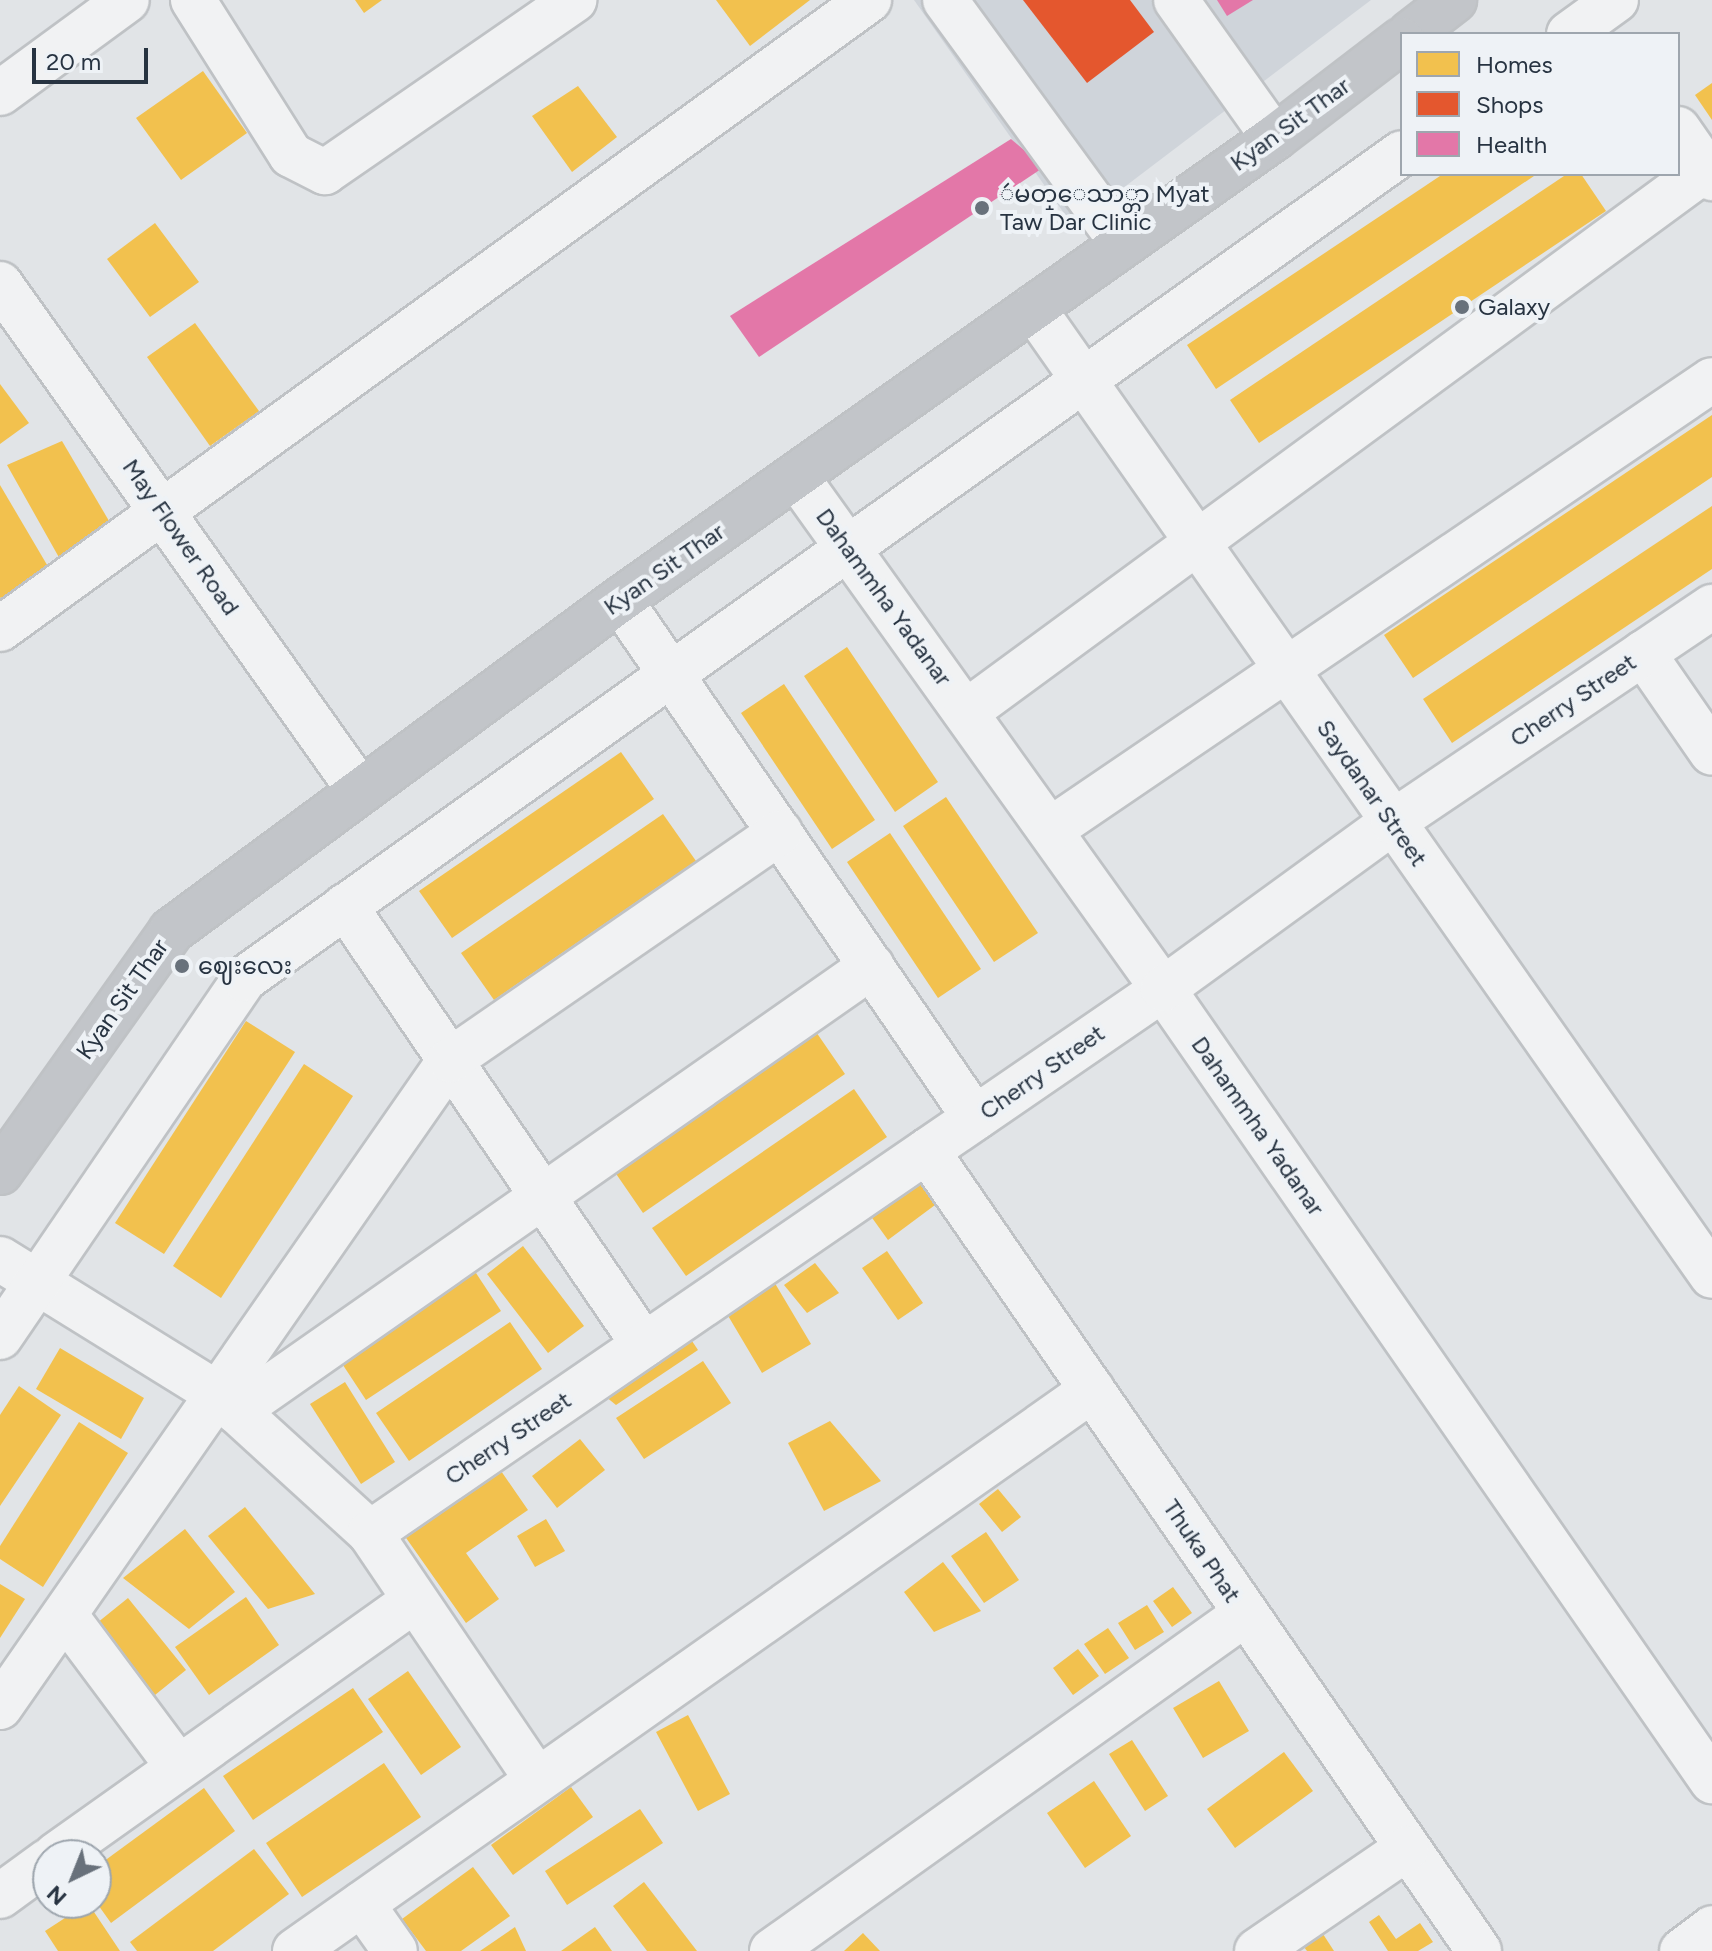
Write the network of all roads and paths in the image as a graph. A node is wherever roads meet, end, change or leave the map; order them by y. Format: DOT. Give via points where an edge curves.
graph roads {
  1 [pos="127,0"];
  2 [pos="193,0"];
  3 [pos="574,0"];
  4 [pos="869,0"];
  5 [pos="945,0"];
  6 [pos="1176,0"];
  7 [pos="1454,0"];
  8 [pos="1413,32"];
  9 [pos="1400,42"];
  10 [pos="0,93"];
  11 [pos="1680,132"];
  12 [pos="1274,138"];
  13 [pos="1400,154"];
  14 [pos="1709,173"];
  15 [pos="1122,243"];
  16 [pos="0,284"];
  17 [pos="1033,308"];
  18 [pos="1083,380"];
  19 [pos="1712,380"];
  20 [pos="796,476"];
  21 [pos="165,513"];
  22 [pos="1197,543"];
  23 [pos="849,547"];
  24 [pos="620,600"];
  25 [pos="1712,607"];
  26 [pos="0,629"];
  27 [pos="1643,653"];
  28 [pos="1287,671"];
  29 [pos="672,674"];
  30 [pos="966,712"];
  31 [pos="1712,753"];
  32 [pos="360,791"];
  33 [pos="1393,822"];
  34 [pos="1050,830"];
  35 [pos="780,832"];
  36 [pos="345,906"];
  37 [pos="872,966"];
  38 [pos="1163,989"];
  39 [pos="450,1060"];
  40 [pos="975,1118"];
  41 [pos="927,1151"];
  42 [pos="0,1172"];
  43 [pos="543,1196"];
  44 [pos="0,1259"];
  45 [pos="1712,1276"];
  46 [pos="37,1282"];
  47 [pos="0,1337"];
  48 [pos="644,1345"];
  49 [pos="1092,1390"];
  50 [pos="227,1403"];
  51 [pos="370,1533"];
  52 [pos="413,1601"];
  53 [pos="1245,1614"];
  54 [pos="65,1615"];
  55 [pos="0,1707"];
  56 [pos="177,1765"];
  57 [pos="536,1778"];
  58 [pos="1712,1781"];
  59 [pos="78,1839"];
  60 [pos="1406,1849"];
  61 [pos="32,1873"];
  62 [pos="0,1896"];
  63 [pos="362,1904"];
  64 [pos="1712,1928"];
  65 [pos="295,1951"];
  66 [pos="395,1951"];
  67 [pos="772,1951"];
  68 [pos="1257,1951"];
  69 [pos="1479,1951"];
  70 [pos="1682,1951"];
  1 -- 10 [label="street"];
  2 -- 3 [label="street" via="291,155 325,172"];
  4 -- 21 [label="street"];
  5 -- 15 [label="street"];
  6 -- 12 [label="street"];
  7 -- 8 [label="main road"];
  9 -- 12 [label="main road, Kyan Sit Thar"];
  11 -- 14 [label="street"];
  12 -- 15 [label="main road, Kyan Sit Thar"];
  13 -- 18 [label="street"];
  14 -- 22 [label="street"];
  15 -- 17 [label="main road, Kyan Sit Thar"];
  16 -- 21 [label="street, May Flower Road"];
  17 -- 18 [label="street, Saydanar Street"];
  17 -- 20 [label="main road, Kyan Sit Thar"];
  18 -- 22 [label="street, Saydanar Street"];
  18 -- 23 [label="street"];
  19 -- 28 [label="street"];
  20 -- 23 [label="street, Dahammha Yadanar"];
  20 -- 24 [label="main road, Kyan Sit Thar"];
  21 -- 26 [label="street"];
  21 -- 32 [label="street, May Flower Road"];
  22 -- 28 [label="street, Saydanar Street"];
  22 -- 30 [label="street"];
  23 -- 29 [label="street"];
  23 -- 30 [label="street, Dahammha Yadanar"];
  24 -- 29 [label="street"];
  24 -- 32 [label="main road, Kyan Sit Thar"];
  25 -- 27 [label="street, Cherry Street"];
  27 -- 31 [label="street"];
  27 -- 33 [label="street, Cherry Street"];
  28 -- 33 [label="street, Saydanar Street"];
  28 -- 34 [label="street"];
  29 -- 35 [label="street"];
  29 -- 36 [label="street"];
  30 -- 34 [label="street, Dahammha Yadanar"];
  32 -- 42 [label="main road, Kyan Sit Thar" via="171,931"];
  33 -- 38 [label="street, Cherry Street"];
  33 -- 45 [label="street, Saydanar Street"];
  34 -- 38 [label="street, Dahammha Yadanar"];
  35 -- 37 [label="street"];
  35 -- 39 [label="street"];
  36 -- 39 [label="street"];
  36 -- 46 [label="street" via="244,979"];
  37 -- 40 [label="street"];
  37 -- 43 [label="street"];
  38 -- 40 [label="street, Cherry Street"];
  38 -- 58 [label="street, Dahammha Yadanar"];
  39 -- 43 [label="street"];
  39 -- 50 [label="street"];
  40 -- 41 [label="street, Cherry Street"];
  41 -- 48 [label="street, Cherry Street"];
  41 -- 49 [label="street, Thuka Phat"];
  43 -- 48 [label="street"];
  43 -- 50 [label="street"];
  44 -- 46 [label="street"];
  46 -- 47 [label="street"];
  46 -- 50 [label="street"];
  48 -- 51 [label="street, Cherry Street"];
  49 -- 53 [label="street, Thuka Phat"];
  49 -- 57 [label="street"];
  50 -- 51 [label="street"];
  50 -- 54 [label="street"];
  51 -- 52 [label="street"];
  52 -- 56 [label="street"];
  52 -- 57 [label="street"];
  53 -- 60 [label="street, Thuka Phat"];
  53 -- 67 [label="street"];
  54 -- 55 [label="street"];
  54 -- 56 [label="street"];
  56 -- 59 [label="street"];
  57 -- 63 [label="street"];
  60 -- 68 [label="street"];
  60 -- 69 [label="street, Thuka Phat"];
  61 -- 62 [label="street"];
  63 -- 65 [label="street"];
  63 -- 66 [label="street"];
  64 -- 70 [label="street"];
}
